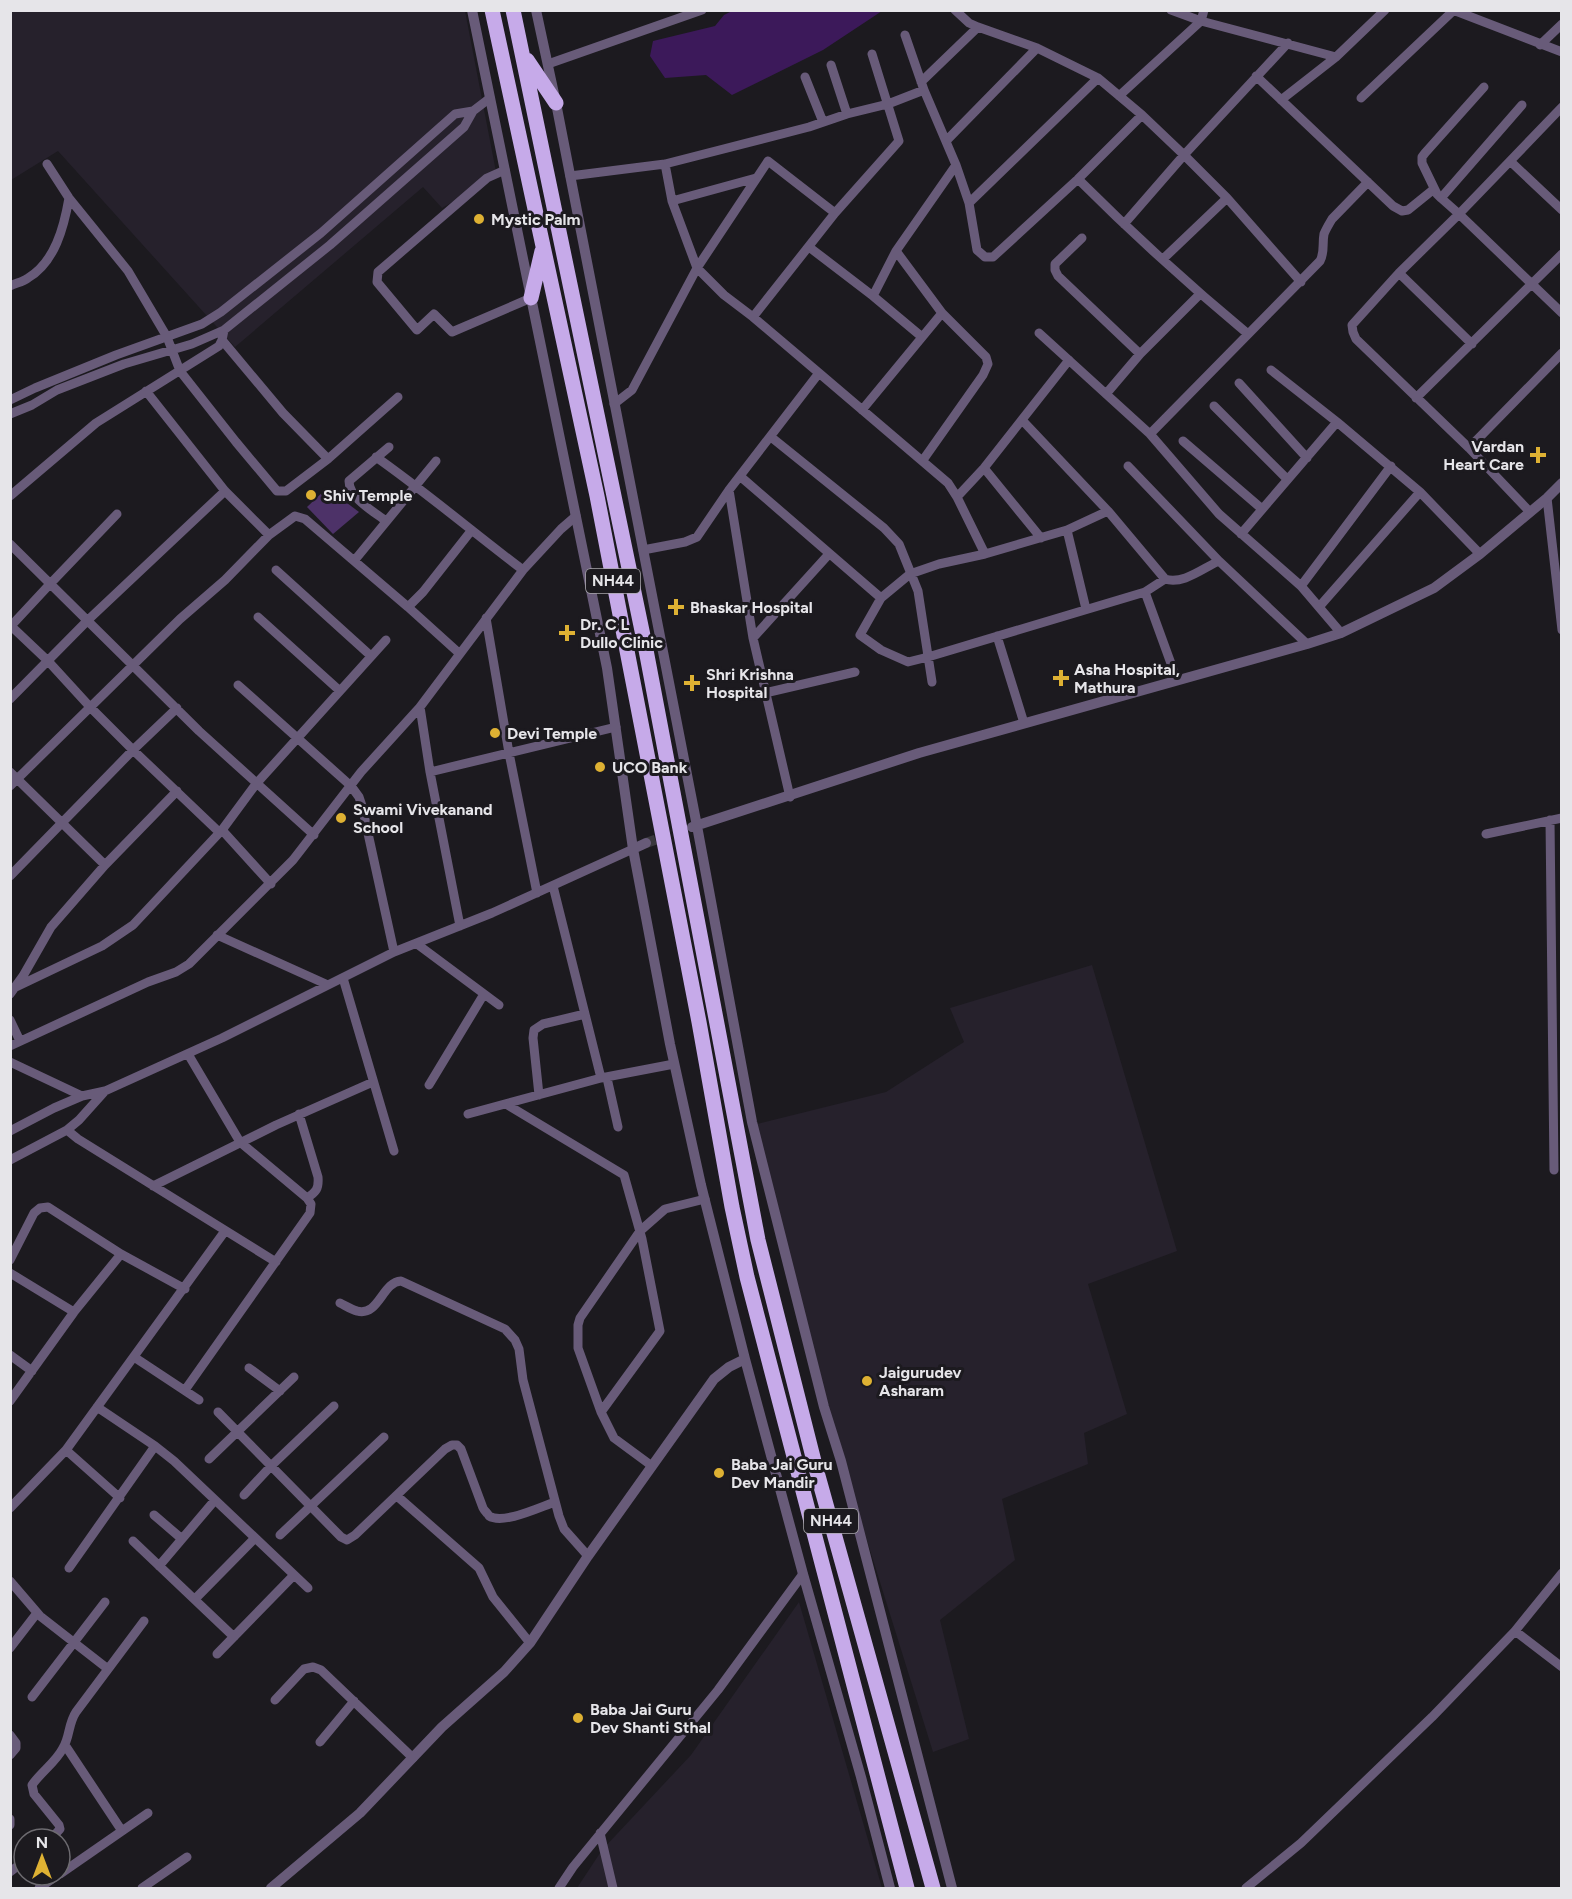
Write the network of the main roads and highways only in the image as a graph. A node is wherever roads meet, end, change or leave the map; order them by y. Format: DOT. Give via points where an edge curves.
graph roads {
  1 [pos="492,10"];
  2 [pos="513,10"];
  3 [pos="521,52"];
  4 [pos="556,103"];
  5 [pos="543,248"];
  6 [pos="531,298"];
  7 [pos="908,1888"];
  8 [pos="933,1888"];
  1 -- 5 [label="highway, NH44"];
  2 -- 3 [label="highway, NH44"];
  3 -- 4 [label="highway"];
  3 -- 8 [label="highway, NH44" via="648,661 758,1240 815,1465"];
  5 -- 6 [label="highway"];
  5 -- 7 [label="highway, NH44" via="597,496 739,1242"];
}
